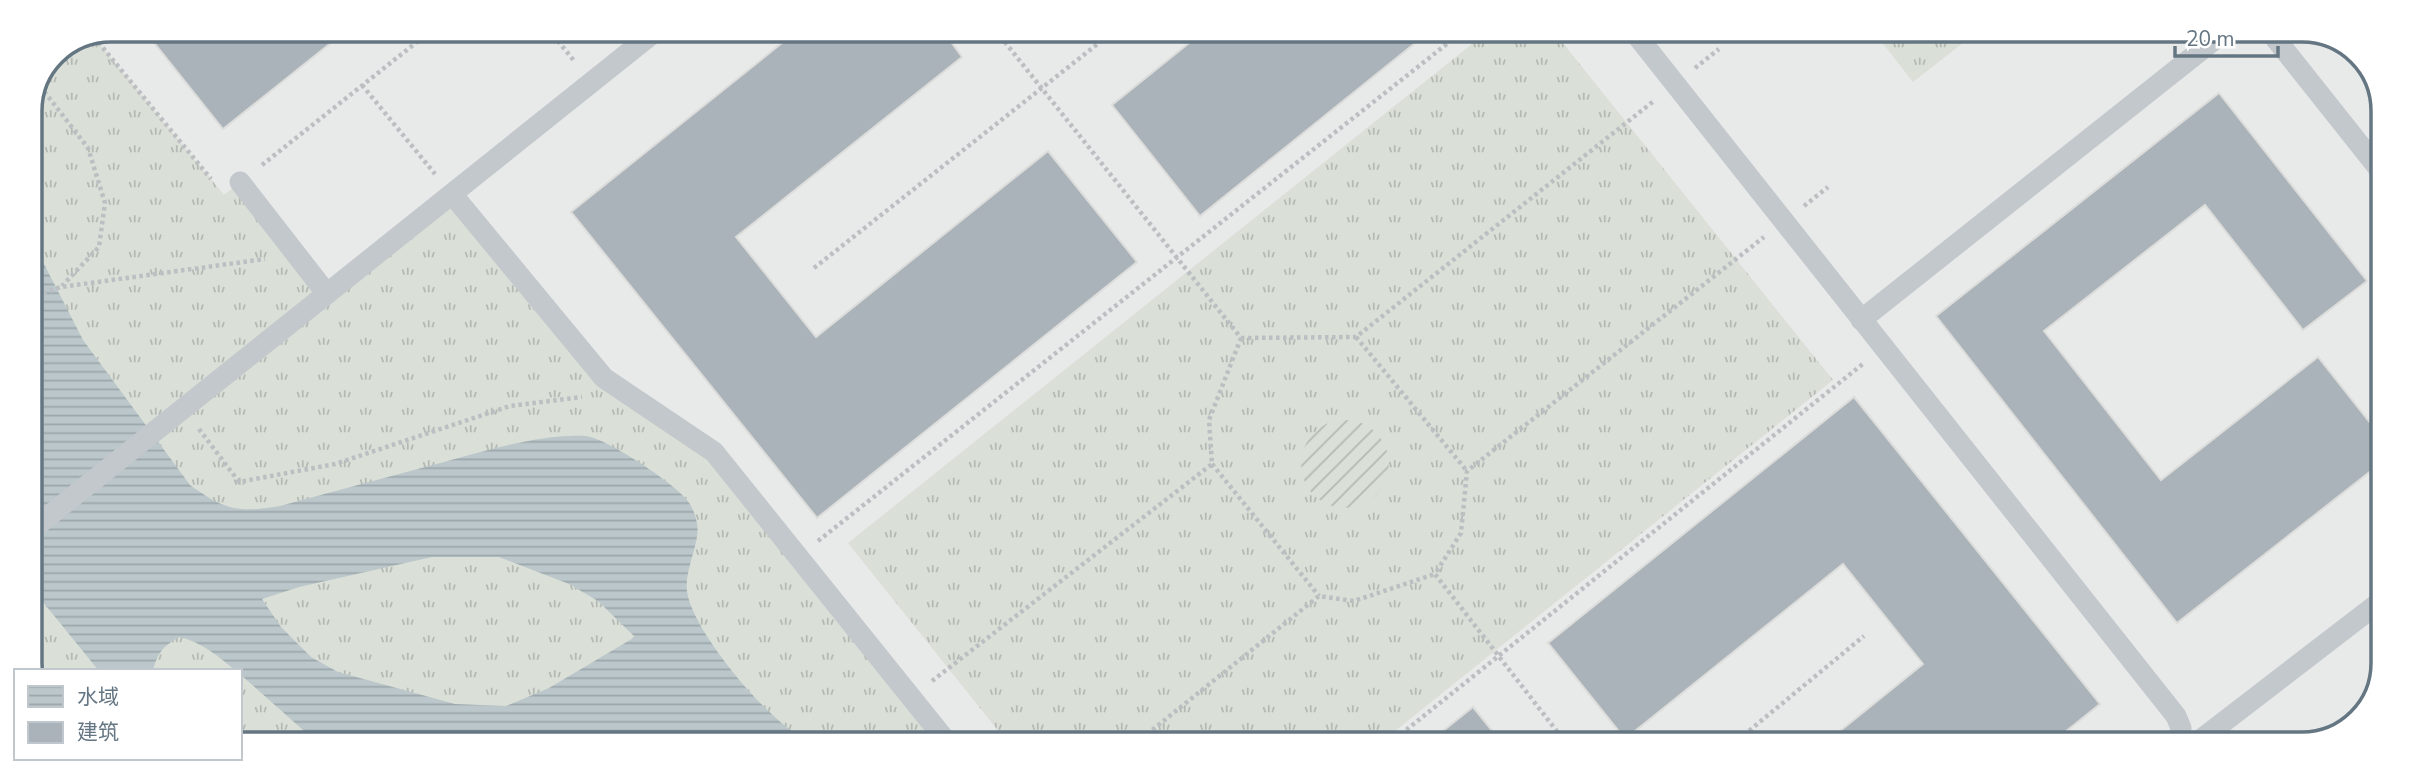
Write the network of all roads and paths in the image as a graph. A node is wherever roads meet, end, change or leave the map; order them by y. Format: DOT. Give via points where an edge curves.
graph roads {
  1 [pos="417,42"];
  2 [pos="559,42"];
  3 [pos="642,42"];
  4 [pos="1005,42"];
  5 [pos="1100,42"];
  6 [pos="1449,42"];
  7 [pos="1642,42"];
  8 [pos="2213,42"];
  9 [pos="2278,42"];
  10 [pos="99,43"];
  11 [pos="1719,49"];
  12 [pos="592,82"];
  13 [pos="1675,84"];
  14 [pos="362,85"];
  15 [pos="1042,88"];
  16 [pos="45,92"];
  17 [pos="2371,159"];
  18 [pos="240,182"];
  19 [pos="1828,187"];
  20 [pos="452,194"];
  21 [pos="1784,221"];
  22 [pos="297,255"];
  23 [pos="1177,257"];
  24 [pos="814,268"];
  25 [pos="61,287"];
  26 [pos="42,294"];
  27 [pos="327,294"];
  28 [pos="1861,320"];
  29 [pos="1356,337"];
  30 [pos="1241,338"];
  31 [pos="1883,347"];
  32 [pos="625,392"];
  33 [pos="184,408"];
  34 [pos="1212,464"];
  35 [pos="1467,471"];
  36 [pos="42,521"];
  37 [pos="798,557"];
  38 [pos="1435,574"];
  39 [pos="1318,596"];
  40 [pos="2371,609"];
  41 [pos="1864,636"];
  42 [pos="1499,656"];
  43 [pos="911,697"];
  44 [pos="938,732"];
  45 [pos="1150,732"];
  46 [pos="1404,732"];
  47 [pos="1558,732"];
  48 [pos="1748,732"];
  49 [pos="2180,732"];
  50 [pos="2210,732"];
  1 -- 14 [label="path"];
  2 -- 12 [label="path"];
  3 -- 12 [label="lane"];
  4 -- 15 [label="path"];
  5 -- 15 [label="path"];
  6 -- 23 [label="path"];
  7 -- 13 [label="lane"];
  8 -- 28 [label="lane"];
  9 -- 17 [label="lane"];
  10 -- 18 [label="path" via="224,195"];
  11 -- 13 [label="path"];
  12 -- 20 [label="lane"];
  13 -- 21 [label="lane"];
  13 -- 29 [label="path"];
  14 -- 18 [label="path"];
  14 -- 20 [label="path"];
  15 -- 23 [label="path"];
  15 -- 24 [label="path"];
  16 -- 25 [label="path" via="88,148 105,203 99,247"];
  18 -- 22 [label="lane"];
  19 -- 21 [label="path"];
  20 -- 27 [label="lane"];
  20 -- 32 [label="lane" via="604,378"];
  21 -- 28 [label="lane"];
  21 -- 35 [label="path"];
  22 -- 25 [label="path"];
  22 -- 27 [label="lane"];
  23 -- 30 [label="path"];
  23 -- 37 [label="path"];
  25 -- 26 [label="path"];
  27 -- 33 [label="lane"];
  28 -- 31 [label="lane"];
  29 -- 30 [label="path"];
  29 -- 35 [label="path"];
  30 -- 34 [label="path" via="1209,419"];
  31 -- 42 [label="path"];
  31 -- 49 [label="lane" via="2176,716"];
  32 -- 33 [label="path" via="510,406 335,464 239,482"];
  32 -- 37 [label="lane" via="714,452"];
  33 -- 36 [label="lane"];
  34 -- 39 [label="path"];
  34 -- 43 [label="path"];
  35 -- 38 [label="path" via="1461,533"];
  37 -- 43 [label="lane"];
  38 -- 39 [label="path" via="1354,601"];
  38 -- 42 [label="path"];
  39 -- 45 [label="path"];
  40 -- 50 [label="lane"];
  41 -- 48 [label="path"];
  42 -- 46 [label="path"];
  42 -- 47 [label="path"];
  43 -- 44 [label="lane"];
}
